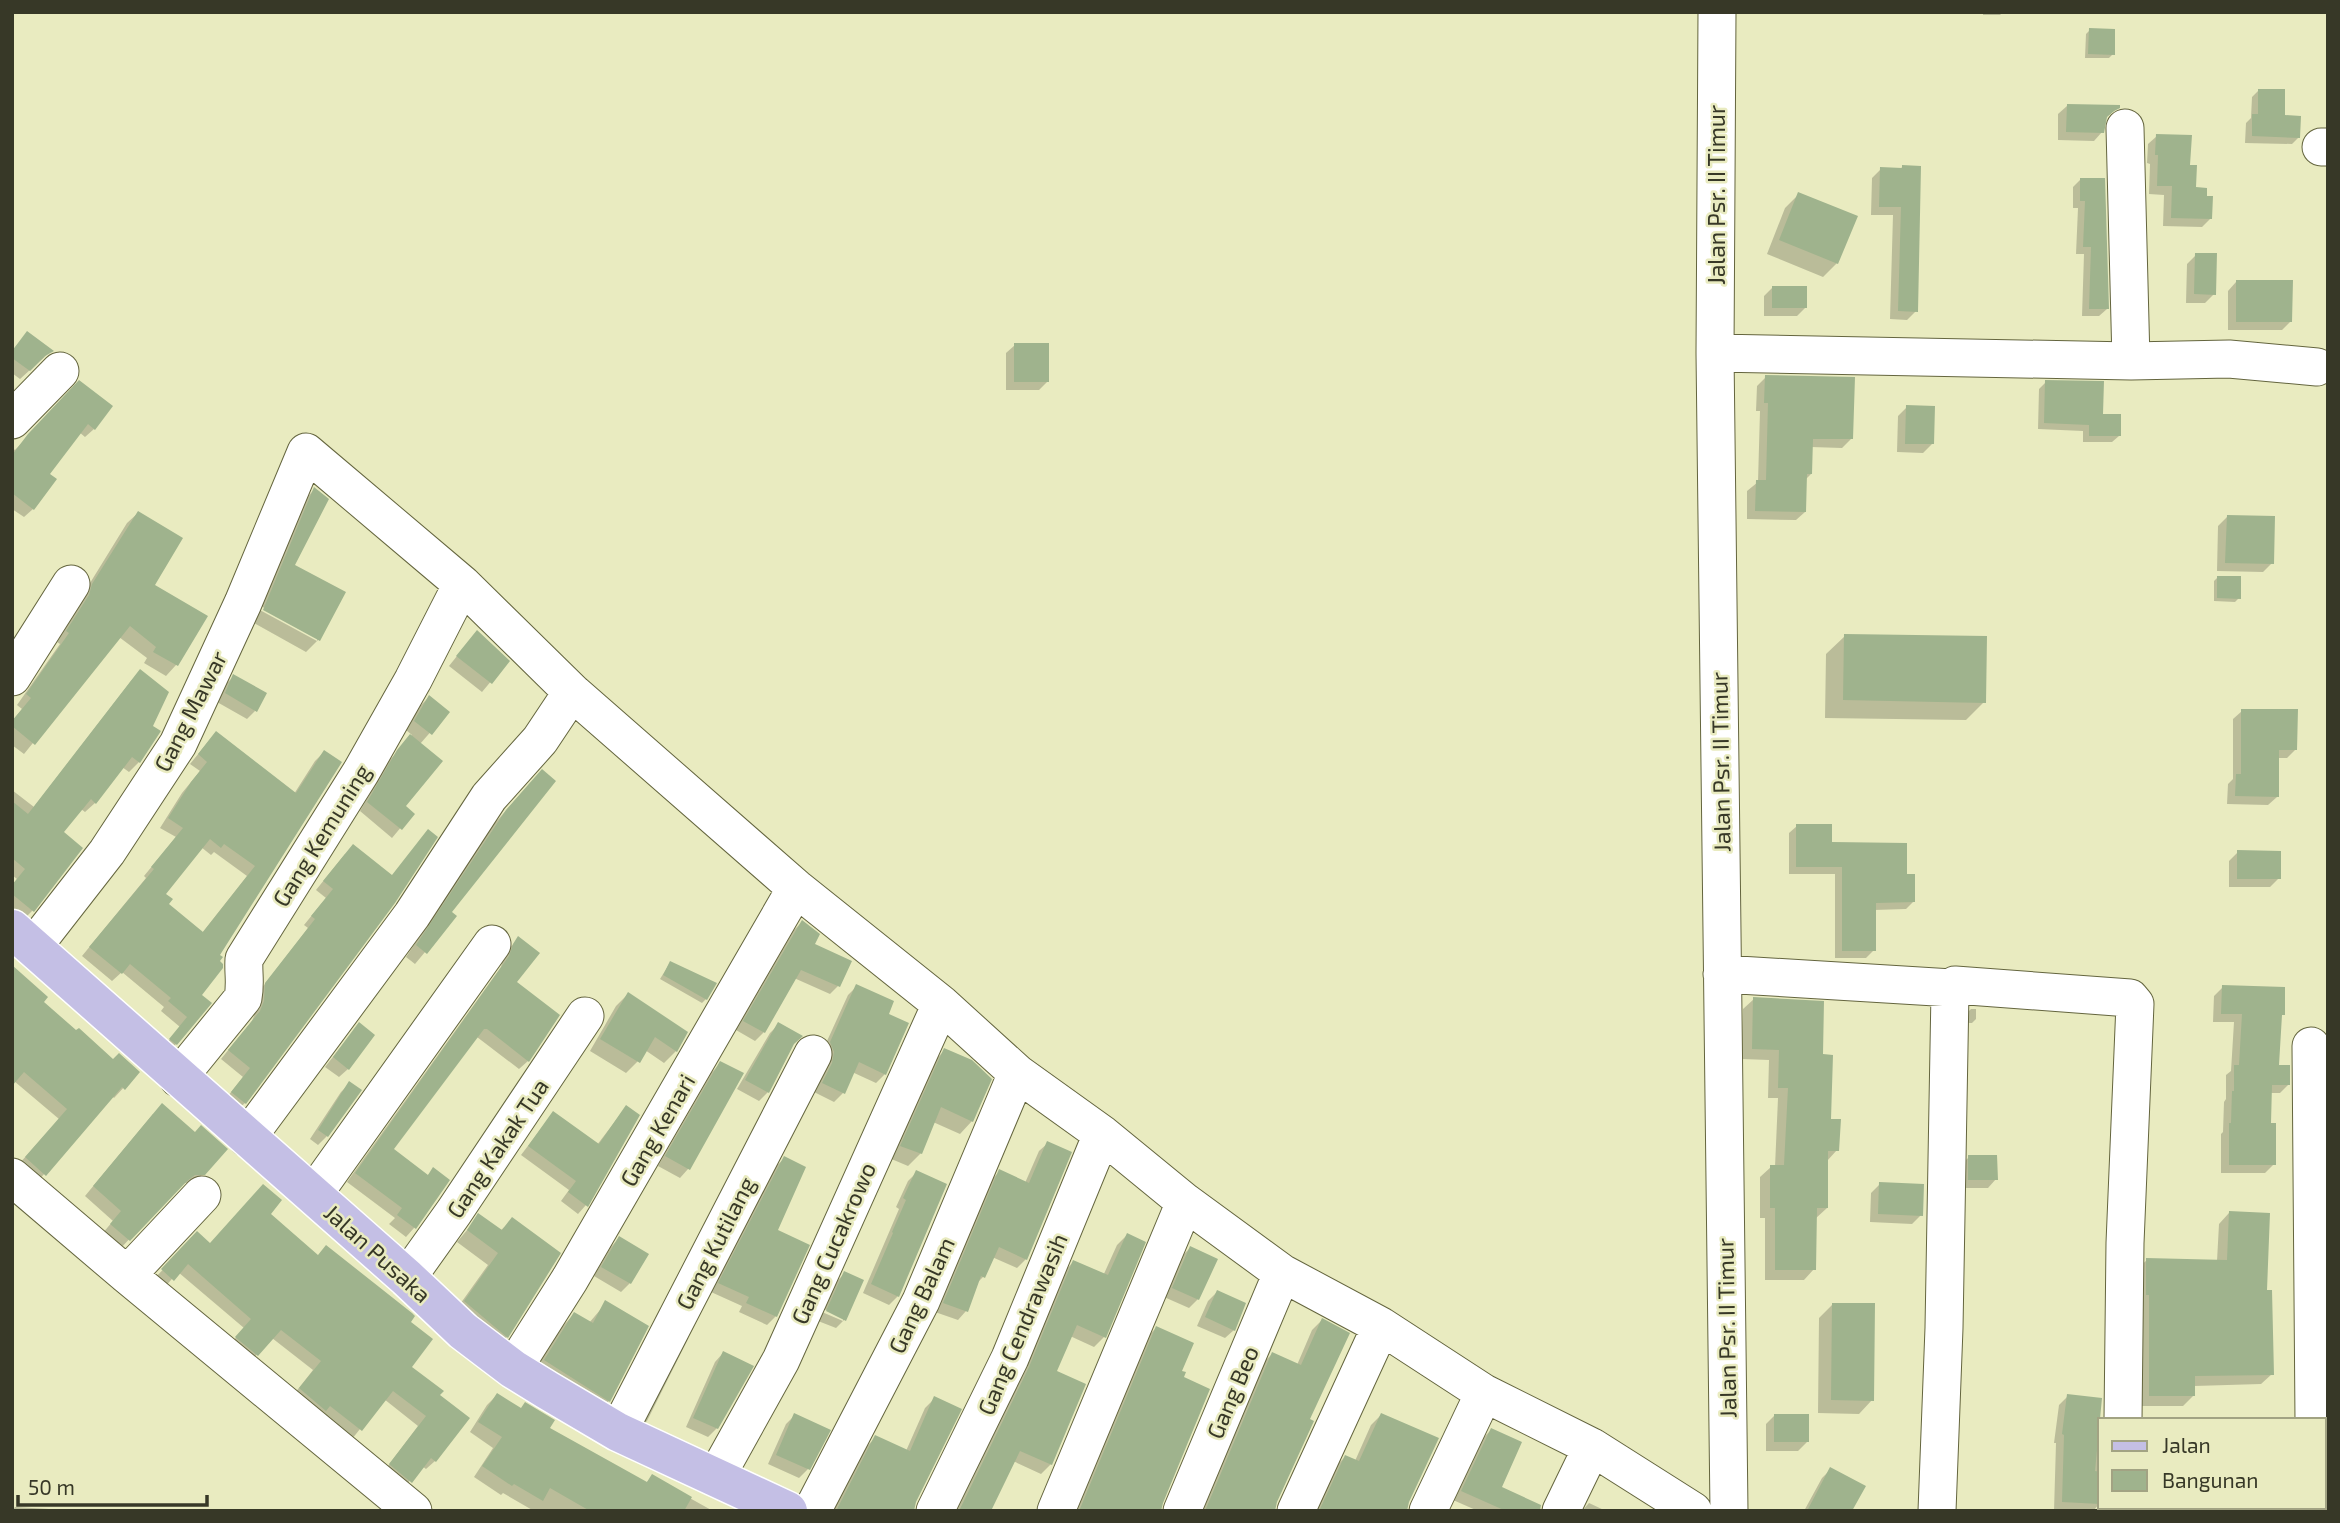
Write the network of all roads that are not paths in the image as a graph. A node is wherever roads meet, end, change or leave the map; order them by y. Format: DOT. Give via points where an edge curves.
graph roads {
  1 [pos="1717,12"];
  2 [pos="2125,128"];
  3 [pos="1714,353"];
  4 [pos="2131,360"];
  5 [pos="2317,367"];
  6 [pos="60,371"];
  7 [pos="12,419"];
  8 [pos="71,584"];
  9 [pos="462,584"];
  10 [pos="12,677"];
  11 [pos="572,692"];
  12 [pos="796,888"];
  13 [pos="22,938"];
  14 [pos="492,944"];
  15 [pos="1722,974"];
  16 [pos="1952,988"];
  17 [pos="941,1004"];
  18 [pos="585,1016"];
  19 [pos="2311,1046"];
  20 [pos="813,1054"];
  21 [pos="1017,1073"];
  22 [pos="178,1078"];
  23 [pos="1102,1134"];
  24 [pos="247,1138"];
  25 [pos="12,1177"];
  26 [pos="202,1195"];
  27 [pos="313,1195"];
  28 [pos="1185,1202"];
  29 [pos="1282,1273"];
  30 [pos="127,1275"];
  31 [pos="407,1278"];
  32 [pos="2320,1307"];
  33 [pos="1381,1326"];
  34 [pos="513,1369"];
  35 [pos="1484,1393"];
  36 [pos="2123,1418"];
  37 [pos="2314,1418"];
  38 [pos="618,1432"];
  39 [pos="1592,1447"];
  40 [pos="716,1477"];
  41 [pos="414,1511"];
  42 [pos="788,1511"];
  43 [pos="812,1511"];
  44 [pos="935,1511"];
  45 [pos="1056,1511"];
  46 [pos="1182,1511"];
  47 [pos="1296,1511"];
  48 [pos="1428,1511"];
  49 [pos="1561,1511"];
  50 [pos="1693,1511"];
  51 [pos="1728,1511"];
  52 [pos="1937,1511"];
  1 -- 3 [label="street, Jalan Psr. II Timur"];
  2 -- 4 [label="street"];
  3 -- 4 [label="street"];
  3 -- 15 [label="street, Jalan Psr. II Timur"];
  4 -- 5 [label="street" via="2229,359"];
  6 -- 7 [label="street"];
  8 -- 10 [label="street"];
  9 -- 11 [label="street"];
  9 -- 13 [label="street, Gang Mawar" via="306,453 178,744 107,852"];
  9 -- 22 [label="street, Gang Kemuning" via="361,772 244,959 243,998"];
  11 -- 12 [label="street"];
  11 -- 24 [label="street" via="540,740 489,797 412,915"];
  12 -- 17 [label="street"];
  12 -- 34 [label="street, Gang Kenari"];
  13 -- 22 [label="main road, Jalan Pusaka"];
  14 -- 27 [label="street"];
  15 -- 16 [label="street"];
  15 -- 51 [label="street, Jalan Psr. II Timur"];
  16 -- 36 [label="street" via="2130,998 2135,1003"];
  16 -- 52 [label="street"];
  17 -- 21 [label="street"];
  17 -- 40 [label="street, Gang Cucakrowo" via="781,1360"];
  18 -- 31 [label="street, Gang Kakak Tua"];
  19 -- 32 [label="street"];
  20 -- 38 [label="street, Gang Kutilang"];
  21 -- 23 [label="street"];
  21 -- 43 [label="street, Gang Balam" via="921,1301"];
  22 -- 24 [label="main road, Jalan Pusaka"];
  23 -- 28 [label="street"];
  23 -- 44 [label="street, Gang Cendrawasih" via="1010,1358"];
  24 -- 27 [label="main road, Jalan Pusaka"];
  25 -- 30 [label="street"];
  26 -- 30 [label="street"];
  27 -- 31 [label="main road, Jalan Pusaka"];
  28 -- 29 [label="street"];
  28 -- 45 [label="street"];
  29 -- 33 [label="street"];
  29 -- 46 [label="street, Gang Beo"];
  30 -- 41 [label="street"];
  31 -- 34 [label="main road, Jalan Pusaka" via="463,1331"];
  32 -- 37 [label="street"];
  33 -- 35 [label="street"];
  33 -- 47 [label="street"];
  34 -- 38 [label="main road, Jalan Pusaka"];
  35 -- 39 [label="street"];
  35 -- 48 [label="street"];
  38 -- 40 [label="main road, Jalan Pusaka"];
  39 -- 49 [label="street"];
  39 -- 50 [label="street"];
  40 -- 42 [label="main road, Jalan Pusaka"];
}
